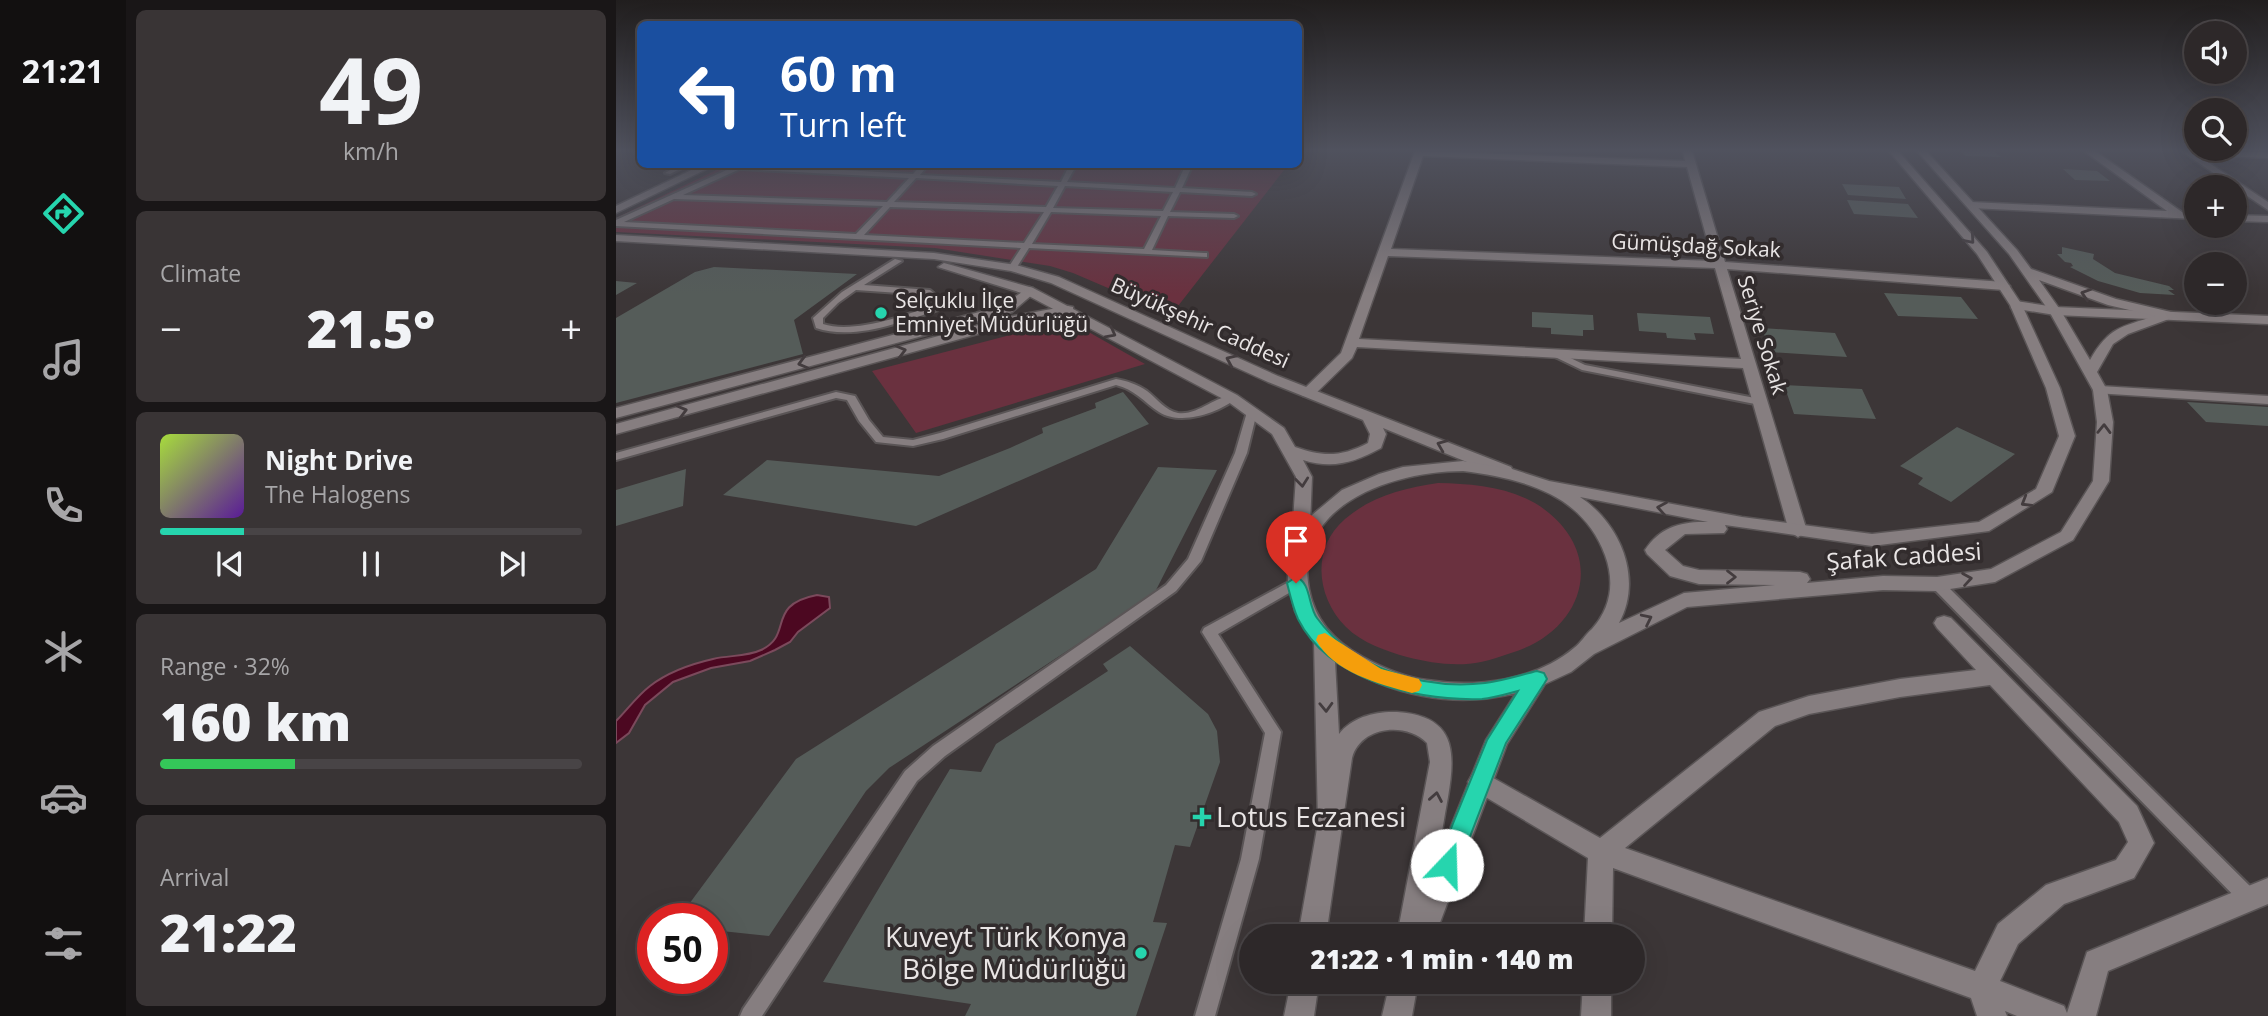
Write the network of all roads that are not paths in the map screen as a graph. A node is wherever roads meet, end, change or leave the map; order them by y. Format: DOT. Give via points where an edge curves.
graph roads {
  1 [pos="640,198"];
  2 [pos="668,198"];
  3 [pos="710,198"];
  4 [pos="895,198"];
  5 [pos="1056,198"];
  6 [pos="1175,198"];
  7 [pos="1404,198"];
  8 [pos="1700,198"];
  9 [pos="1935,198"];
  10 [pos="1964,198"];
  11 [pos="2155,198"];
  12 [pos="889,205"];
  13 [pos="1970,205"];
  14 [pos="616,210"];
  15 [pos="1049,211"];
  16 [pos="1167,214"];
  17 [pos="2179,215"];
  18 [pos="2184,215"];
  19 [pos="1234,216"];
  20 [pos="2247,218"];
  21 [pos="2268,219"];
  22 [pos="616,224"];
  23 [pos="858,237"];
  24 [pos="616,238"];
  25 [pos="616,244"];
  26 [pos="1026,246"];
  27 [pos="1147,252"];
  28 [pos="1385,252"];
  29 [pos="1204,255"];
  30 [pos="898,261"];
  31 [pos="1719,265"];
  32 [pos="1012,268"];
  33 [pos="2027,272"];
  34 [pos="2004,286"];
  35 [pos="856,287"];
  36 [pos="1029,291"];
  37 [pos="2016,305"];
  38 [pos="1068,310"];
  39 [pos="2055,311"];
  40 [pos="1010,314"];
  41 [pos="2170,316"];
  42 [pos="2268,320"];
  43 [pos="1352,343"];
  44 [pos="1556,354"];
  45 [pos="1748,364"];
  46 [pos="2090,372"];
  47 [pos="2100,390"];
  48 [pos="1308,393"];
  49 [pos="1232,398"];
  50 [pos="2268,400"];
  51 [pos="1760,402"];
  52 [pos="1252,412"];
  53 [pos="616,413"];
  54 [pos="1369,416"];
  55 [pos="616,429"];
  56 [pos="1289,450"];
  57 [pos="616,457"];
  58 [pos="1505,471"];
  59 [pos="1550,486"];
  60 [pos="1798,531"];
  61 [pos="1300,550"];
  62 [pos="1296,583"];
  63 [pos="1873,583"];
  64 [pos="1937,584"];
  65 [pos="1944,623"];
  66 [pos="1324,639"];
  67 [pos="1586,649"];
  68 [pos="1993,676"];
  69 [pos="1537,679"];
  70 [pos="1480,782"];
  71 [pos="1330,823"];
  72 [pos="1601,852"];
  73 [pos="2259,895"];
  74 [pos="1314,924"];
  75 [pos="1413,924"];
  76 [pos="1426,924"];
  77 [pos="1598,924"];
  78 [pos="1982,988"];
  79 [pos="1303,994"];
  80 [pos="1401,994"];
  81 [pos="1597,994"];
  82 [pos="750,1016"];
  83 [pos="1205,1016"];
  84 [pos="1299,1016"];
  85 [pos="1397,1016"];
  86 [pos="1596,1016"];
  87 [pos="1992,1016"];
  88 [pos="2054,1016"];
  89 [pos="2081,1016"];
  1 -- 14 [label="street"];
  2 -- 22 [label="lane"];
  3 -- 12 [label="lane"];
  4 -- 12 [label="lane"];
  5 -- 15 [label="lane"];
  6 -- 16 [label="lane"];
  7 -- 28 [label="street"];
  8 -- 31 [label="street, Seriye Sokak"];
  9 -- 34 [label="street, Şafak Caddesi, one-way" via="1981,251"];
  10 -- 13 [label="street, Şafak Caddesi"];
  11 -- 17 [label="street"];
  12 -- 15 [label="lane"];
  12 -- 23 [label="lane"];
  13 -- 17 [label="street"];
  13 -- 33 [label="street, Şafak Caddesi"];
  15 -- 16 [label="lane"];
  15 -- 26 [label="lane"];
  16 -- 19 [label="lane"];
  16 -- 27 [label="lane"];
  17 -- 18 [label="street"];
  20 -- 21 [label="street"];
  22 -- 23 [label="lane"];
  23 -- 26 [label="lane"];
  24 -- 32 [label="street, Büyükşehir Caddesi" via="933,256"];
  25 -- 30 [label="street, Büyükşehir Caddesi"];
  26 -- 27 [label="lane"];
  26 -- 32 [label="lane"];
  27 -- 29 [label="lane"];
  28 -- 31 [label="street, Gümüşdağ Sokak"];
  28 -- 43 [label="street"];
  30 -- 35 [label="lane"];
  30 -- 36 [label="street, Büyükşehir Caddesi" via="953,268"];
  31 -- 34 [label="street, Gümüşdağ Sokak"];
  31 -- 45 [label="street, Seriye Sokak"];
  48 -- 32 [label="street, Büyükşehir Caddesi, one-way" via="1055,280"];
  33 -- 39 [label="street, Şafak Caddesi"];
  41 -- 33 [label="street, one-way" via="2112,302"];
  34 -- 37 [label="street, Şafak Caddesi"];
  35 -- 35 [label="lane" via="930,293 939,301 935,308 920,314 845,330 826,331 819,326 818,318 828,305"];
  36 -- 38 [label="street, Büyükşehir Caddesi"];
  36 -- 40 [label="street"];
  37 -- 39 [label="street"];
  37 -- 60 [label="street, Şafak Caddesi, one-way" via="2053,388 2067,436 2043,492 1983,527 1872,540"];
  38 -- 40 [label="street"];
  38 -- 49 [label="street, Büyükşehir Caddesi, one-way"];
  39 -- 41 [label="street"];
  39 -- 46 [label="street, Şafak Caddesi"];
  40 -- 53 [label="street, one-way"];
  55 -- 40 [label="street, one-way"];
  41 -- 42 [label="street"];
  41 -- 46 [label="street" via="2123,331 2108,341"];
  43 -- 44 [label="street"];
  43 -- 48 [label="street" via="1347,355"];
  44 -- 45 [label="street"];
  44 -- 51 [label="lane" via="1582,367"];
  45 -- 51 [label="street, Seriye Sokak"];
  46 -- 47 [label="street, Şafak Caddesi"];
  47 -- 50 [label="street"];
  64 -- 47 [label="street, Şafak Caddesi, one-way" via="1995,575 2067,536 2101,481 2105,422"];
  48 -- 54 [label="street, Büyükşehir Caddesi"];
  49 -- 52 [label="street, Büyükşehir Caddesi"];
  49 -- 57 [label="lane" via="1178,416 1131,383 1116,382 914,443 880,440 851,398 836,395"];
  51 -- 60 [label="street, Seriye Sokak"];
  52 -- 56 [label="street, Büyükşehir Caddesi" via="1278,431"];
  52 -- 82 [label="lane" via="1241,453 1185,574 939,751 911,776"];
  54 -- 56 [label="street" via="1378,434 1375,445 1349,460 1310,458"];
  58 -- 54 [label="street, Büyükşehir Caddesi, one-way"];
  56 -- 61 [label="street, Büyükşehir Caddesi, one-way" via="1304,477"];
  58 -- 59 [label="street"];
  58 -- 61 [label="street" via="1421,468 1381,478 1346,496 1318,520"];
  60 -- 59 [label="street, Şafak Caddesi, one-way"];
  59 -- 67 [label="street" via="1587,510 1612,543 1622,581 1611,620"];
  60 -- 63 [label="street, one-way" via="1695,527 1670,532 1654,550 1676,571 1699,577"];
  61 -- 62 [label="street, Büyükşehir Caddesi"];
  62 -- 66 [label="street" via="1307,618"];
  62 -- 83 [label="lane" via="1209,632 1273,732 1250,859"];
  63 -- 64 [label="street, Şafak Caddesi"];
  67 -- 63 [label="street, Şafak Caddesi, one-way" via="1684,600"];
  64 -- 73 [label="lane"];
  65 -- 68 [label="street"];
  66 -- 69 [label="street" via="1375,675 1428,689 1484,691"];
  66 -- 71 [label="street, one-way"];
  67 -- 69 [label="street"];
  68 -- 72 [label="street" via="1861,695 1766,719"];
  68 -- 78 [label="street" via="2128,814 2141,844 2125,869 2055,894 2008,934"];
  69 -- 70 [label="street" via="1497,740"];
  70 -- 72 [label="street"];
  70 -- 76 [label="street"];
  71 -- 74 [label="street"];
  75 -- 71 [label="street, one-way" via="1442,762 1433,733 1394,723 1358,728 1345,743"];
  72 -- 77 [label="street"];
  72 -- 78 [label="street"];
  73 -- 89 [label="street" via="2097,962"];
  78 -- 87 [label="street"];
  78 -- 88 [label="street"];
  79 -- 84 [label="street"];
  80 -- 85 [label="street"];
  81 -- 86 [label="street"];
}
